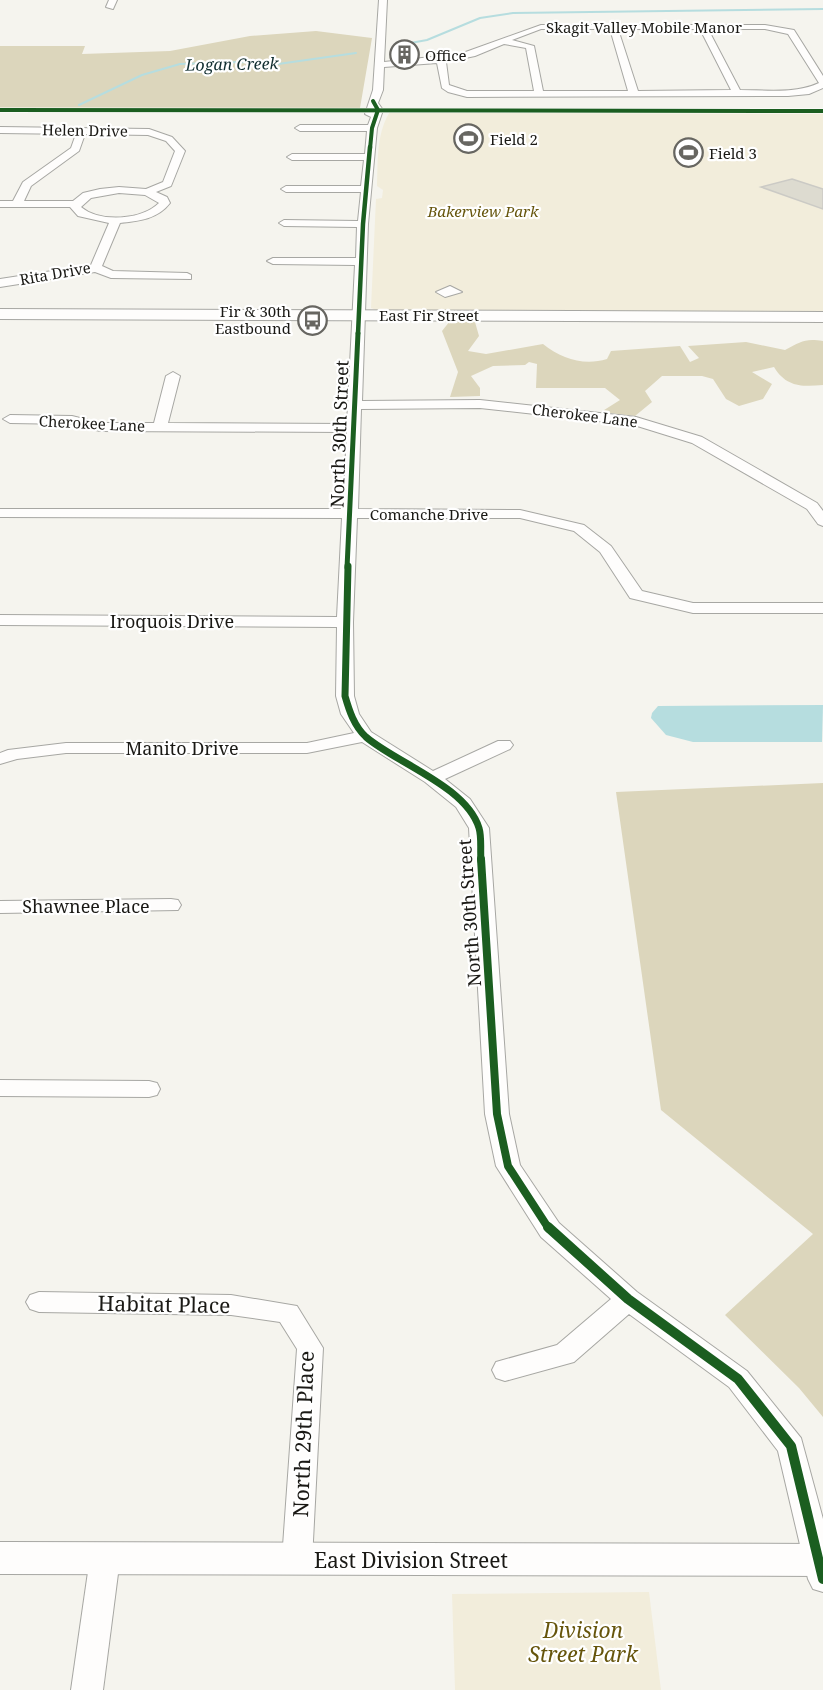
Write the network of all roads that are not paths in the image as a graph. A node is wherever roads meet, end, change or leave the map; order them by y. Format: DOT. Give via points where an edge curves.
graph roads {
  1 [pos="383,0"];
  2 [pos="613,26"];
  3 [pos="702,26"];
  4 [pos="502,41"];
  5 [pos="441,60"];
  6 [pos="380,65"];
  7 [pos="823,84"];
  8 [pos="538,94"];
  9 [pos="634,94"];
  10 [pos="736,94"];
  11 [pos="300,128"];
  12 [pos="372,128"];
  13 [pos="0,130"];
  14 [pos="82,130"];
  15 [pos="292,157"];
  16 [pos="368,157"];
  17 [pos="286,189"];
  18 [pos="366,189"];
  19 [pos="147,192"];
  20 [pos="0,204"];
  21 [pos="17,204"];
  22 [pos="76,204"];
  23 [pos="116,219"];
  24 [pos="284,223"];
  25 [pos="363,224"];
  26 [pos="273,261"];
  27 [pos="362,262"];
  28 [pos="96,268"];
  29 [pos="187,277"];
  30 [pos="0,283"];
  31 [pos="0,314"];
  32 [pos="359,315"];
  33 [pos="823,316"];
  34 [pos="173,376"];
  35 [pos="355,405"];
  36 [pos="10,420"];
  37 [pos="160,427"];
  38 [pos="354,428"];
  39 [pos="0,513"];
  40 [pos="351,514"];
  41 [pos="823,521"];
  42 [pos="823,608"];
  43 [pos="0,620"];
  44 [pos="345,622"];
  45 [pos="364,736"];
  46 [pos="504,745"];
  47 [pos="0,759"];
  48 [pos="432,778"];
  49 [pos="171,905"];
  50 [pos="0,907"];
  51 [pos="0,1088"];
  52 [pos="149,1089"];
  53 [pos="628,1299"];
  54 [pos="39,1302"];
  55 [pos="288,1313"];
  56 [pos="505,1371"];
  57 [pos="0,1558"];
  58 [pos="105,1558"];
  59 [pos="297,1560"];
  60 [pos="822,1566"];
  61 [pos="87,1690"];
  1 -- 6 [label="street, North 30th Street"];
  2 -- 3 [label="street, Skagit Valley Mobile Manor"];
  2 -- 4 [label="street, Skagit Valley Mobile Manor" via="541,27"];
  2 -- 9 [label="street"];
  3 -- 7 [label="street, Skagit Valley Mobile Manor" via="765,27 791,32"];
  3 -- 10 [label="street"];
  4 -- 5 [label="street, Skagit Valley Mobile Manor" via="471,54"];
  4 -- 8 [label="street" via="530,46"];
  5 -- 6 [label="street, Skagit Valley Mobile Manor"];
  5 -- 8 [label="street, Skagit Valley Mobile Manor" via="445,86 451,90 467,94"];
  6 -- 12 [label="street, North 30th Street" via="378,90 369,110"];
  7 -- 10 [label="street, Skagit Valley Mobile Manor" via="809,91"];
  8 -- 9 [label="street, Skagit Valley Mobile Manor"];
  9 -- 10 [label="street, Skagit Valley Mobile Manor"];
  11 -- 12 [label="street"];
  12 -- 16 [label="street, North 30th Street"];
  13 -- 14 [label="street, Helen Drive"];
  14 -- 19 [label="street, Helen Drive" via="149,132 169,139 180,151 167,184"];
  14 -- 21 [label="street" via="75,148 27,184"];
  15 -- 16 [label="street"];
  16 -- 18 [label="street, North 30th Street"];
  17 -- 18 [label="street"];
  18 -- 25 [label="street, North 30th Street"];
  19 -- 22 [label="street" via="104,192"];
  19 -- 23 [label="street" via="163,199 162,208 144,216"];
  20 -- 21 [label="street"];
  21 -- 22 [label="street"];
  22 -- 23 [label="street" via="78,212 84,215"];
  23 -- 28 [label="street, Rita Drive"];
  24 -- 25 [label="street"];
  25 -- 27 [label="street, North 30th Street"];
  26 -- 27 [label="street"];
  27 -- 32 [label="street, North 30th Street"];
  28 -- 29 [label="street" via="111,274"];
  28 -- 30 [label="street, Rita Drive"];
  31 -- 32 [label="street, East Fir Street"];
  32 -- 33 [label="street, East Fir Street"];
  32 -- 35 [label="street, North 30th Street"];
  34 -- 37 [label="street"];
  35 -- 38 [label="street, North 30th Street"];
  35 -- 41 [label="street, Cherokee Lane" via="497,405 636,421 697,440 812,506"];
  36 -- 37 [label="street, Cherokee Lane"];
  37 -- 38 [label="street, Cherokee Lane"];
  38 -- 40 [label="street, North 30th Street"];
  39 -- 40 [label="street, Comanche Drive"];
  40 -- 42 [label="street, Comanche Drive" via="520,514 579,528 606,549 636,596 693,608"];
  40 -- 44 [label="street, North 30th Street"];
  43 -- 44 [label="street, Iroquois Drive"];
  44 -- 45 [label="street, North 30th Street" via="345,696 350,714"];
  45 -- 47 [label="street, Manito Drive" via="307,748 66,748"];
  45 -- 48 [label="street, North 30th Street"];
  46 -- 48 [label="street"];
  48 -- 53 [label="street, North 30th Street" via="463,803 479,828 497,1114 508,1166 550,1230"];
  49 -- 50 [label="street, Shawnee Place"];
  51 -- 52 [label="street"];
  53 -- 56 [label="street" via="565,1354"];
  53 -- 60 [label="street, North 30th Street" via="738,1379 791,1446"];
  54 -- 55 [label="street, Habitat Place" via="231,1305"];
  55 -- 59 [label="street, North 29th Place" via="310,1348"];
  57 -- 58 [label="street, East Division Street"];
  58 -- 59 [label="street, East Division Street"];
  58 -- 61 [label="street"];
  59 -- 60 [label="street, East Division Street"];
}
